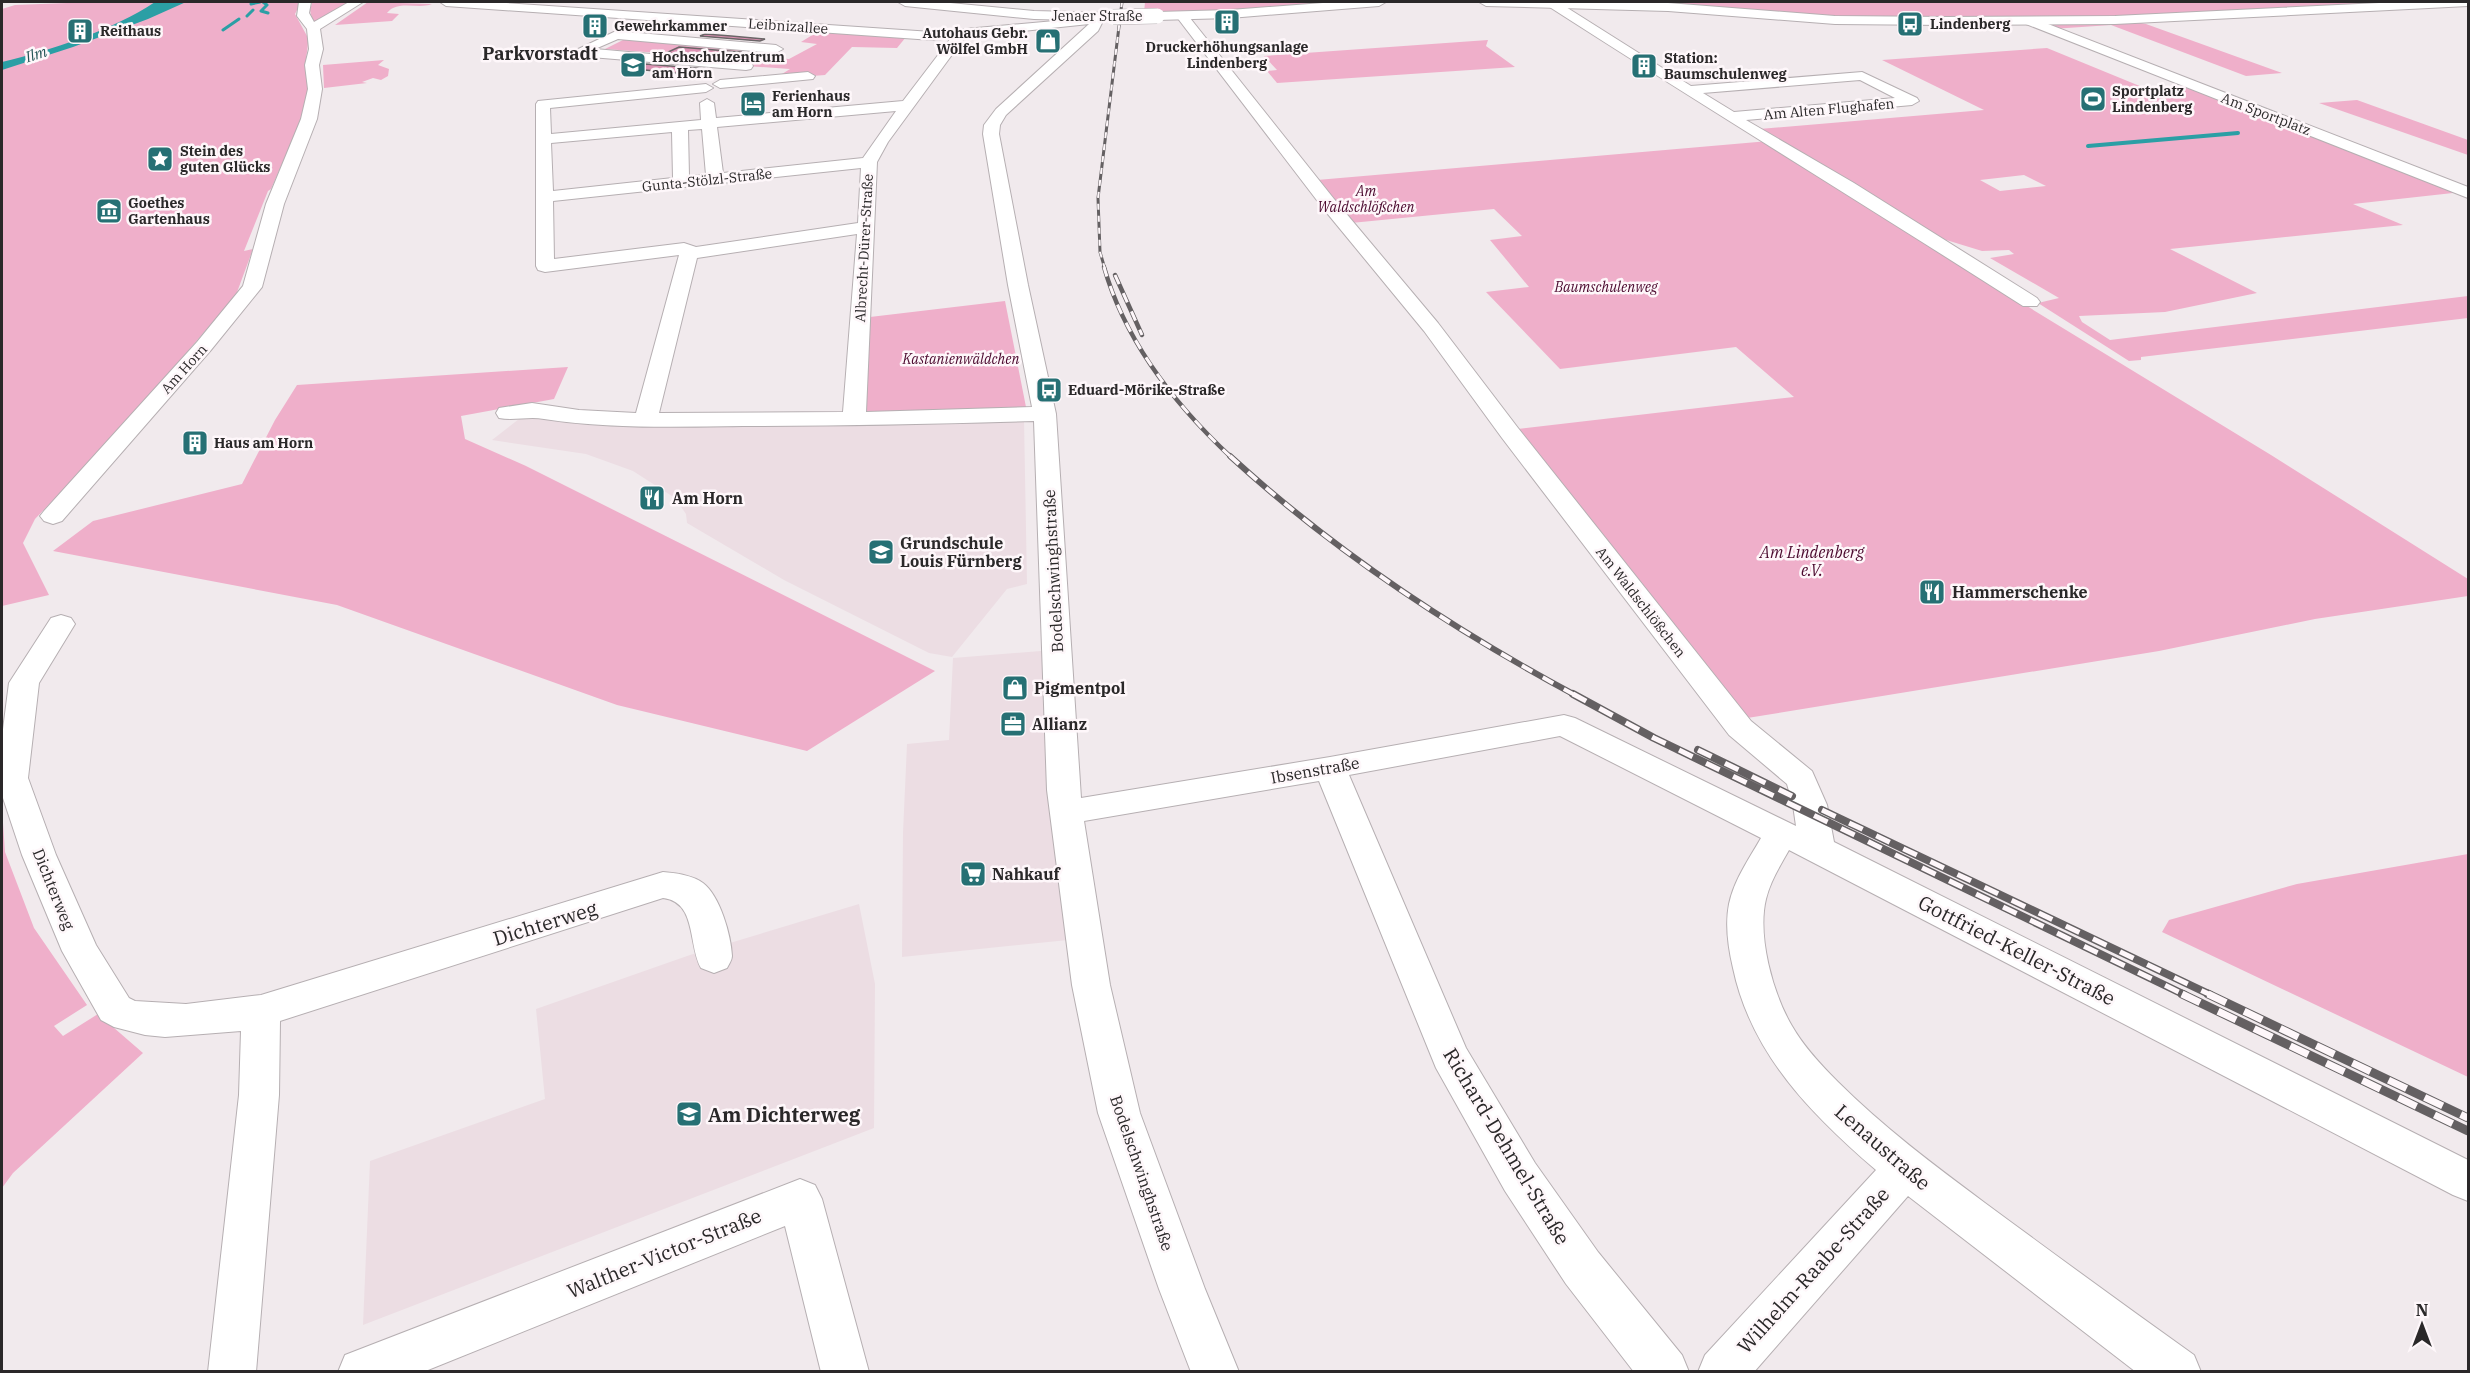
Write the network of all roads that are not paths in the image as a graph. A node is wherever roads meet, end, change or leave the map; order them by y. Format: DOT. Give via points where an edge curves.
graph roads {
  1 [pos="305,2"];
  2 [pos="357,2"];
  3 [pos="446,2"];
  4 [pos="548,2"];
  5 [pos="904,2"];
  6 [pos="1379,2"];
  7 [pos="1486,2"];
  8 [pos="2469,2"];
  9 [pos="1552,3"];
  10 [pos="686,6"];
  11 [pos="534,8"];
  12 [pos="1092,14"];
  13 [pos="662,16"];
  14 [pos="1182,16"];
  15 [pos="2030,21"];
  16 [pos="313,28"];
  17 [pos="815,28"];
  18 [pos="960,35"];
  19 [pos="786,43"];
  20 [pos="746,66"];
  21 [pos="808,76"];
  22 [pos="707,87"];
  23 [pos="1689,90"];
  24 [pos="909,105"];
  25 [pos="1731,117"];
  26 [pos="709,123"];
  27 [pos="680,126"];
  28 [pos="545,139"];
  29 [pos="869,162"];
  30 [pos="715,179"];
  31 [pos="681,183"];
  32 [pos="2469,193"];
  33 [pos="544,197"];
  34 [pos="867,227"];
  35 [pos="702,251"];
  36 [pos="2030,302"];
  37 [pos="507,413"];
  38 [pos="1045,414"];
  39 [pos="854,419"];
  40 [pos="646,420"];
  41 [pos="53,516"];
  42 [pos="61,624"];
  43 [pos="1564,725"];
  44 [pos="1330,768"];
  45 [pos="1065,812"];
  46 [pos="1795,824"];
  47 [pos="714,958"];
  48 [pos="261,1011"];
  49 [pos="1905,1168"];
  50 [pos="2469,1181"];
  51 [pos="232,1371"];
  52 [pos="362,1371"];
  53 [pos="845,1371"];
  54 [pos="1215,1371"];
  55 [pos="1665,1371"];
  56 [pos="1722,1371"];
  57 [pos="2177,1371"];
  1 -- 16 [label="street, Am Horn" via="303,16"];
  2 -- 16 [label="street"];
  3 -- 11 [label="street, Leibnizallee"];
  4 -- 11 [label="street"];
  5 -- 12 [label="main road, Jenaer Straße" via="1034,15"];
  6 -- 14 [label="main road"];
  7 -- 9 [label="main road"];
  8 -- 15 [label="main road"];
  9 -- 15 [label="main road" via="1704,9 1834,20"];
  9 -- 23 [label="street"];
  10 -- 13 [label="street"];
  11 -- 13 [label="street, Leibnizallee"];
  12 -- 14 [label="main road, Jenaer Straße, bridge"];
  12 -- 18 [label="street, Leibnizallee"];
  12 -- 38 [label="street, Bodelschwinghstraße" via="1094,28 1001,112 992,127 1018,285"];
  13 -- 17 [label="street, Leibnizallee"];
  14 -- 46 [label="street, Am Waldschlößchen" via="1431,327 1740,728 1801,779 1810,805"];
  15 -- 32 [label="street, Am Sportplatz"];
  16 -- 41 [label="street, Am Horn" via="315,89 309,119 275,204 252,287"];
  17 -- 18 [label="street, Leibnizallee"];
  17 -- 19 [label="street"];
  18 -- 24 [label="street, Albrecht-Dürer-Straße"];
  19 -- 20 [label="street"];
  19 -- 20 [label="street" via="616,35 579,52"];
  20 -- 22 [label="street"];
  21 -- 22 [label="street"];
  22 -- 26 [label="street"];
  22 -- 28 [label="street" via="547,102 543,104"];
  23 -- 25 [label="street"];
  23 -- 25 [label="street, Am Alten Flughafen" via="1862,76 1912,101"];
  24 -- 26 [label="street"];
  24 -- 29 [label="street, Albrecht-Dürer-Straße"];
  25 -- 36 [label="street"];
  26 -- 27 [label="street"];
  26 -- 30 [label="street"];
  27 -- 28 [label="street"];
  27 -- 31 [label="street"];
  28 -- 33 [label="street"];
  29 -- 30 [label="street, Gunta-Stölzl-Straße"];
  29 -- 34 [label="street, Albrecht-Dürer-Straße"];
  30 -- 31 [label="street, Gunta-Stölzl-Straße"];
  31 -- 33 [label="street, Gunta-Stölzl-Straße"];
  33 -- 35 [label="street" via="545,266 684,249"];
  34 -- 35 [label="street"];
  34 -- 39 [label="street, Albrecht-Dürer-Straße"];
  35 -- 40 [label="street" via="688,254"];
  37 -- 40 [label="street" via="532,410"];
  38 -- 39 [label="street"];
  38 -- 45 [label="street, Bodelschwinghstraße"];
  39 -- 40 [label="street"];
  42 -- 48 [label="street, Dichterweg" via="24,683 12,778 39,855 80,951 115,1010 122,1015 172,1022"];
  43 -- 44 [label="street, Ibsenstraße"];
  43 -- 46 [label="street, Gottfried-Keller-Straße"];
  44 -- 45 [label="street, Ibsenstraße"];
  44 -- 55 [label="street, Richard-Dehmel-Straße" via="1450,1056 1520,1177 1582,1268"];
  45 -- 54 [label="street, Bodelschwinghstraße" via="1091,985 1119,1113"];
  46 -- 49 [label="street, Lenaustraße" via="1749,895 1747,938 1754,977 1778,1038 1801,1070 1840,1112"];
  46 -- 50 [label="street, Gottfried-Keller-Straße" via="1819,849"];
  47 -- 48 [label="street, Dichterweg" via="697,896 681,886 663,885"];
  48 -- 51 [label="street" via="259,1095"];
  49 -- 56 [label="street, Wilhelm-Raabe-Straße"];
  49 -- 57 [label="street, Lenaustraße" via="2086,1307"];
  52 -- 53 [label="street, Walther-Victor-Straße" via="801,1199"];
}
